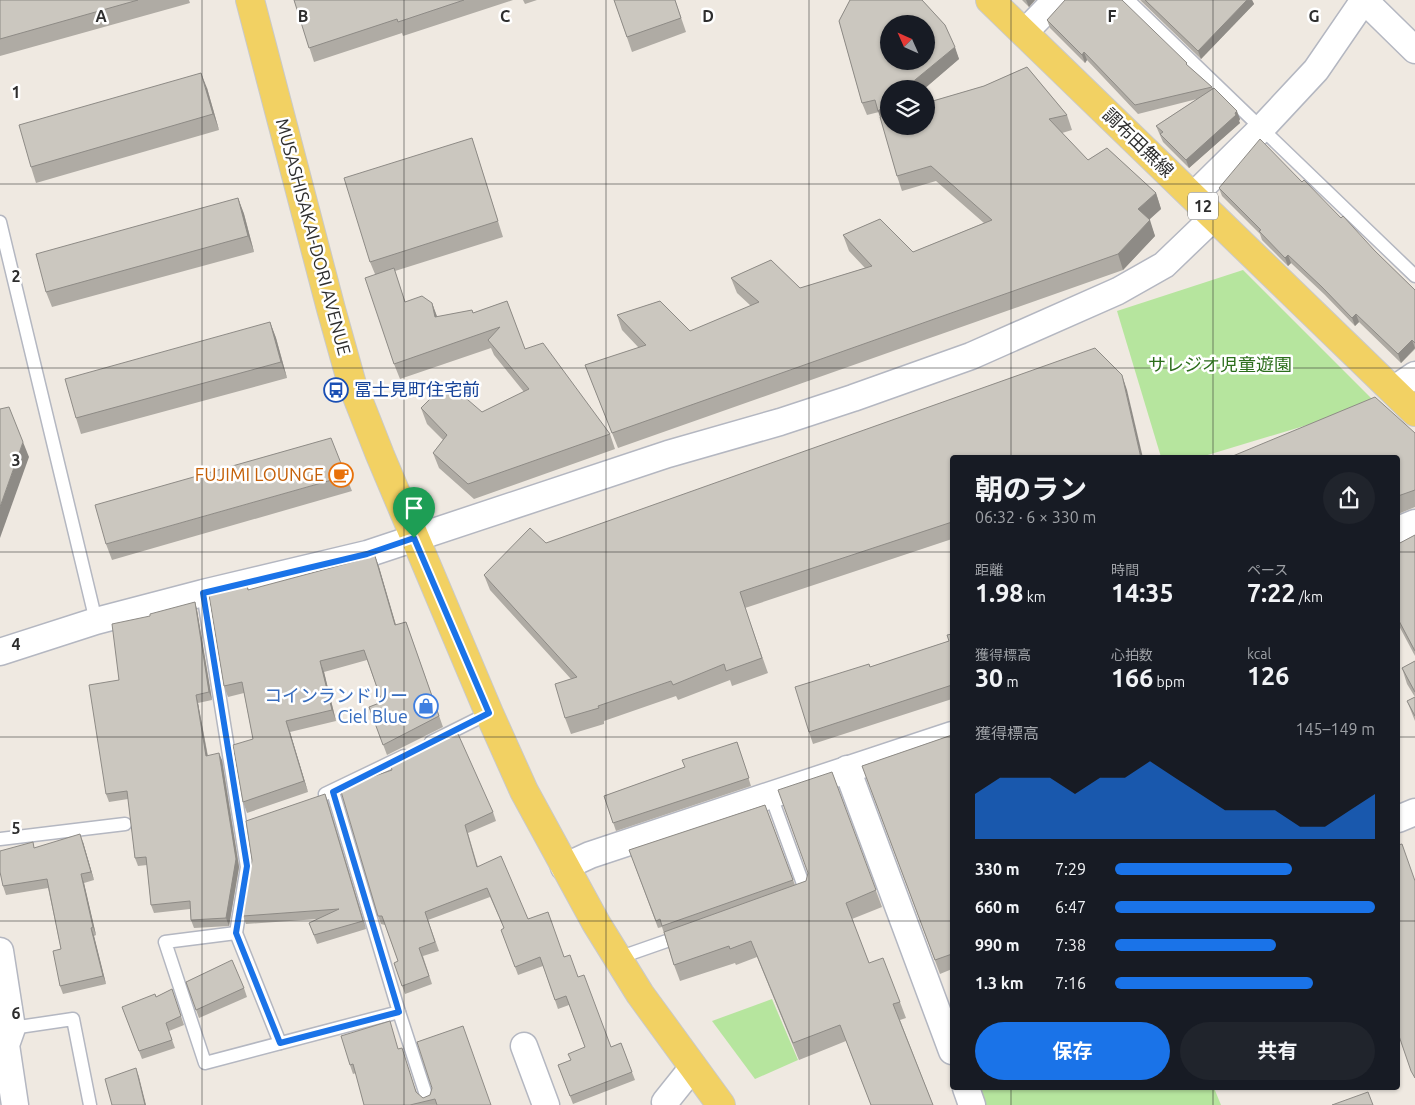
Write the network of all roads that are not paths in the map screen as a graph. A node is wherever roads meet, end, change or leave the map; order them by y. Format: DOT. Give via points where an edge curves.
graph roads {
  1 [pos="250,0"];
  2 [pos="990,0"];
  3 [pos="1056,0"];
  4 [pos="1128,0"];
  5 [pos="1024,33"];
  6 [pos="1415,50"];
  7 [pos="1261,129"];
  8 [pos="1193,196"];
  9 [pos="1214,217"];
  10 [pos="0,222"];
  11 [pos="1415,276"];
  12 [pos="1404,382"];
  13 [pos="1415,412"];
  14 [pos="1415,523"];
  15 [pos="1400,529"];
  16 [pos="414,538"];
  17 [pos="203,593"];
  18 [pos="96,621"];
  19 [pos="0,652"];
  20 [pos="489,713"];
  21 [pos="950,736"];
  22 [pos="847,769"];
  23 [pos="333,792"];
  24 [pos="771,796"];
  25 [pos="314,798"];
  26 [pos="1415,812"];
  27 [pos="1400,818"];
  28 [pos="125,824"];
  29 [pos="0,839"];
  30 [pos="564,867"];
  31 [pos="788,898"];
  32 [pos="236,933"];
  33 [pos="689,933"];
  34 [pos="0,951"];
  35 [pos="618,958"];
  36 [pos="944,1002"];
  37 [pos="399,1012"];
  38 [pos="12,1028"];
  39 [pos="950,1039"];
  40 [pos="280,1043"];
  41 [pos="524,1046"];
  42 [pos="692,1066"];
  43 [pos="967,1090"];
  44 [pos="427,1098"];
  45 [pos="662,1104"];
  46 [pos="15,1105"];
  47 [pos="90,1105"];
  48 [pos="546,1105"];
  49 [pos="722,1105"];
  50 [pos="972,1105"];
  1 -- 16 [label="main road, MUSASHISAKAI-DORI AVENUE" via="352,384"];
  2 -- 5 [label="main road, 調布田無線 / 12"];
  3 -- 5 [label="street"];
  4 -- 7 [label="lane"];
  5 -- 8 [label="main road, 調布田無線 / 12"];
  6 -- 7 [label="street" via="1364,0 1316,70"];
  7 -- 8 [label="street"];
  7 -- 11 [label="lane"];
  8 -- 9 [label="main road, 調布田無線 / 12"];
  9 -- 12 [label="main road, 調布田無線 / 12"];
  9 -- 16 [label="street" via="1164,266 1118,291 971,356 780,422 668,454"];
  10 -- 18 [label="lane"];
  12 -- 13 [label="main road, 調布田無線 / 12"];
  14 -- 15 [label="street"];
  16 -- 17 [label="street" via="367,554"];
  16 -- 20 [label="main road, MUSASHISAKAI-DORI AVENUE"];
  17 -- 18 [label="street"];
  17 -- 32 [label="lane" via="245,822 247,866"];
  18 -- 19 [label="street"];
  20 -- 23 [label="lane"];
  20 -- 30 [label="main road, MUSASHISAKAI-DORI AVENUE" via="524,792"];
  21 -- 22 [label="street"];
  22 -- 24 [label="street"];
  22 -- 36 [label="street"];
  23 -- 25 [label="lane"];
  23 -- 37 [label="lane"];
  24 -- 30 [label="street"];
  24 -- 31 [label="lane" via="806,892"];
  26 -- 27 [label="street"];
  28 -- 29 [label="lane"];
  30 -- 35 [label="main road, MUSASHISAKAI-DORI AVENUE"];
  32 -- 40 [label="lane"];
  32 -- 40 [label="lane" via="164,942 205,1063"];
  33 -- 35 [label="lane"];
  34 -- 38 [label="street"];
  35 -- 42 [label="main road, MUSASHISAKAI-DORI AVENUE"];
  36 -- 39 [label="street"];
  37 -- 40 [label="lane"];
  37 -- 44 [label="lane"];
  38 -- 46 [label="street" via="6,1044"];
  38 -- 47 [label="lane" via="73,1019"];
  41 -- 48 [label="street"];
  42 -- 45 [label="street"];
  42 -- 49 [label="main road, MUSASHISAKAI-DORI AVENUE"];
  43 -- 50 [label="street"];
}
